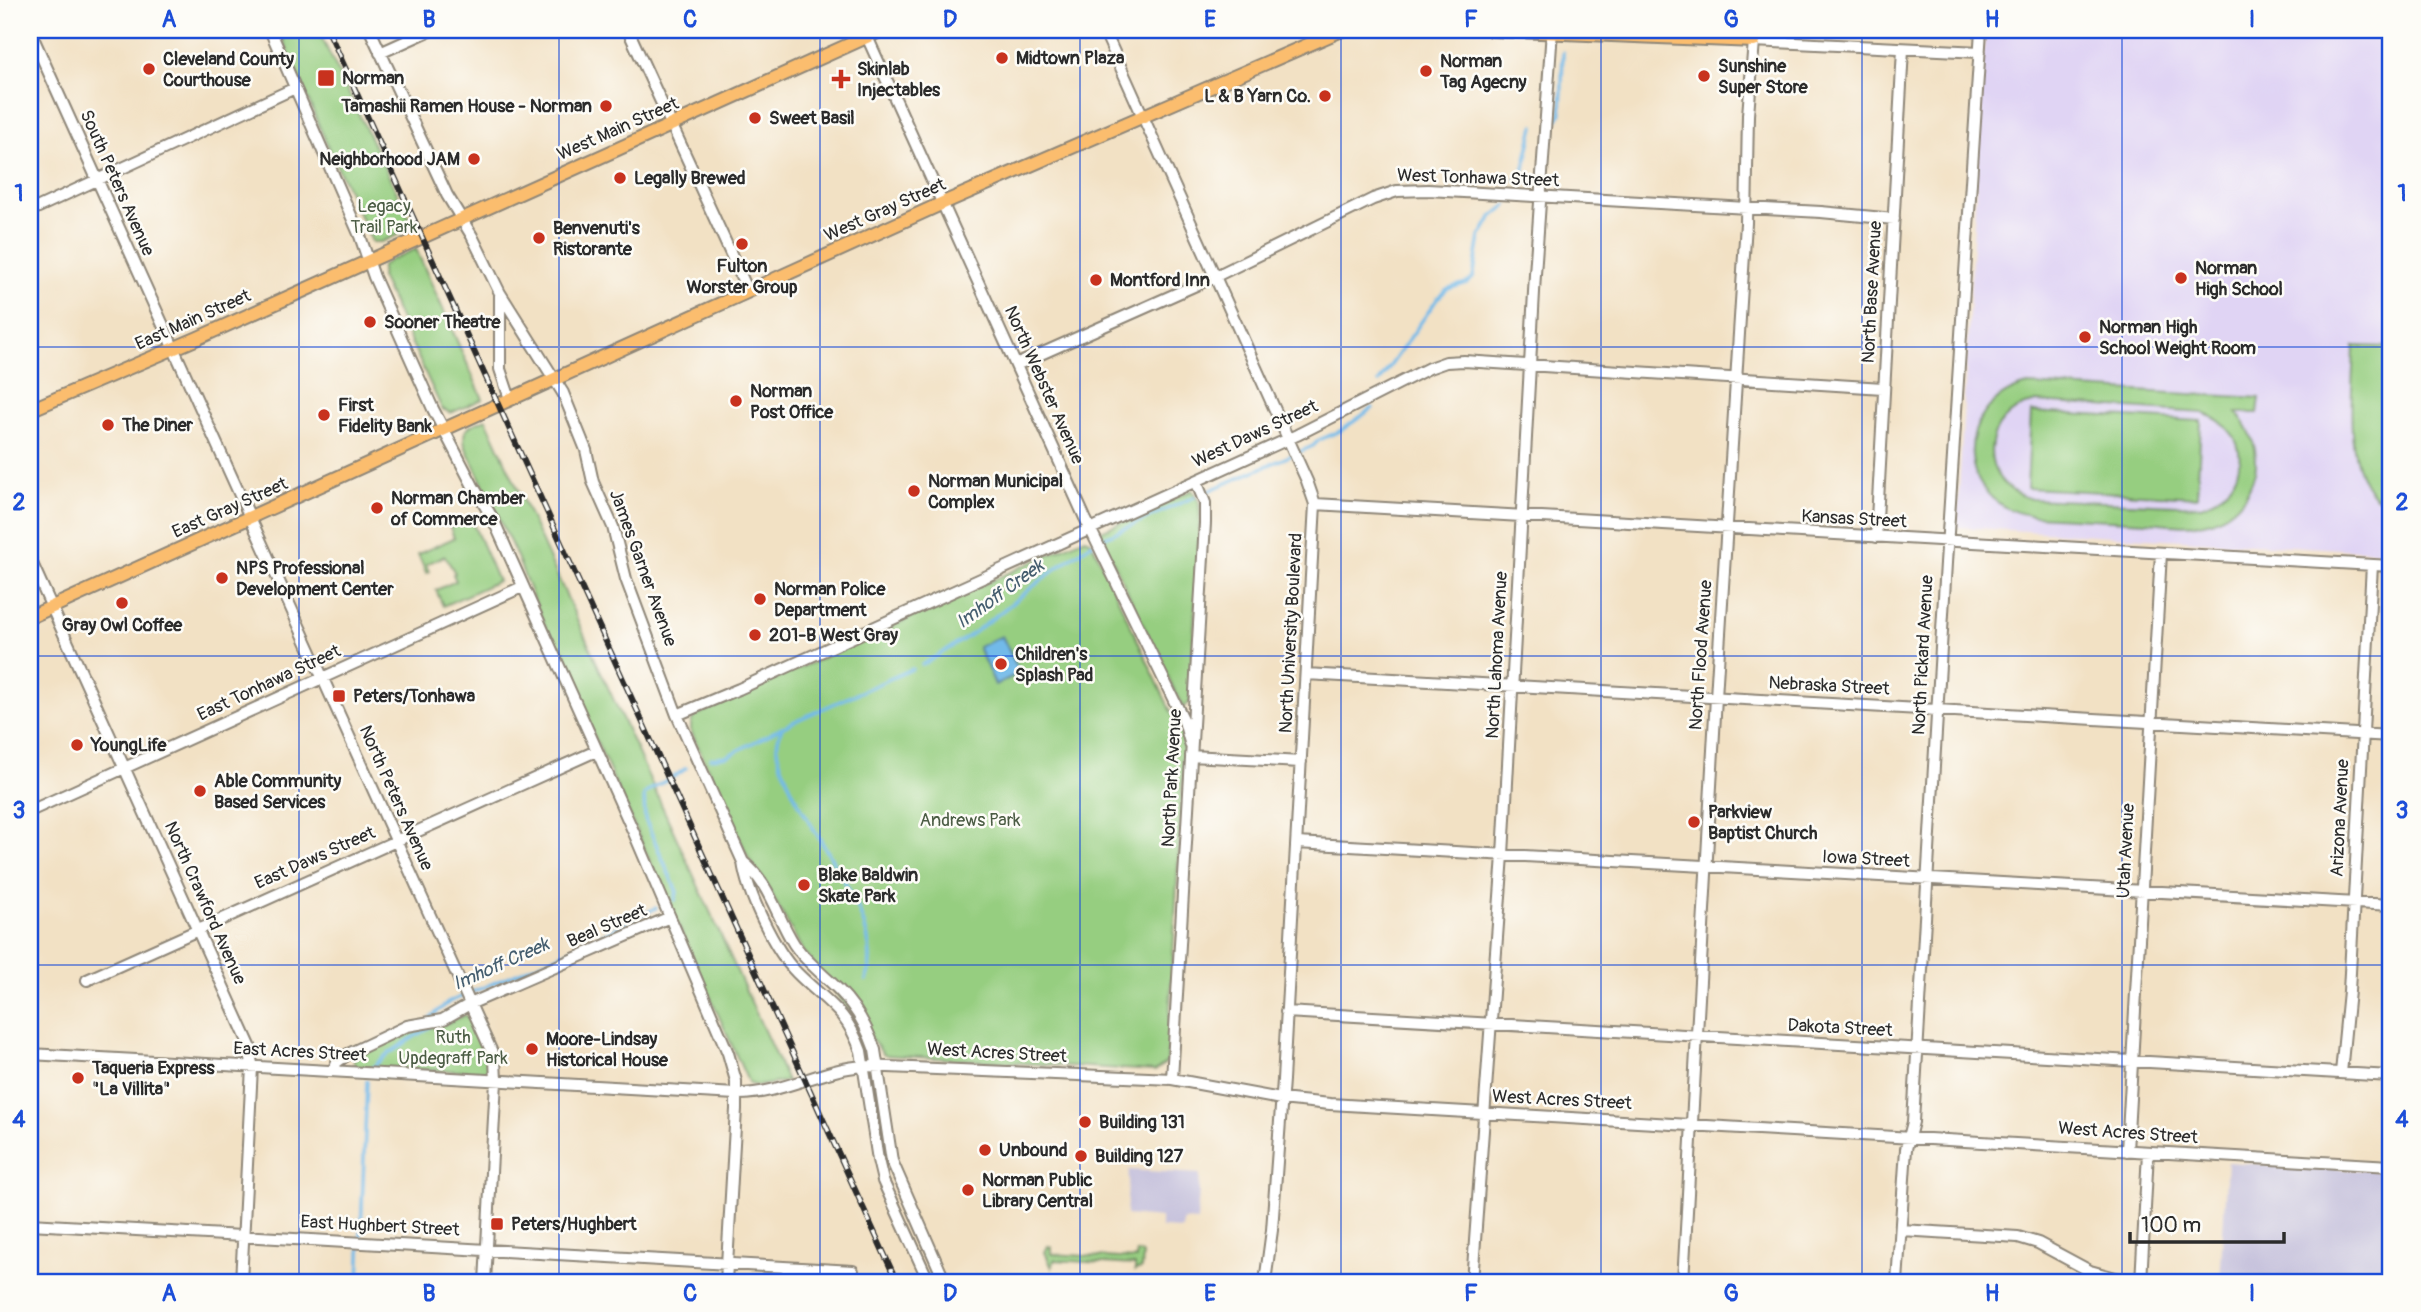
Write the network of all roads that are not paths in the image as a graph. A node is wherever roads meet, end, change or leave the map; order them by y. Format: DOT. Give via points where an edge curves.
graph roads {
  1 [pos="270,30"];
  2 [pos="370,30"];
  3 [pos="432,30"];
  4 [pos="628,30"];
  5 [pos="882,30"];
  6 [pos="1104,30"];
  7 [pos="1342,30"];
  8 [pos="1492,30"];
  9 [pos="1981,30"];
  10 [pos="30,31"];
  11 [pos="1552,31"];
  12 [pos="865,33"];
  13 [pos="1755,35"];
  14 [pos="1903,49"];
  15 [pos="1980,52"];
  16 [pos="380,53"];
  17 [pos="295,88"];
  18 [pos="1142,116"];
  19 [pos="670,125"];
  20 [pos="97,179"];
  21 [pos="1540,196"];
  22 [pos="943,203"];
  23 [pos="1746,210"];
  24 [pos="30,211"];
  25 [pos="462,219"];
  26 [pos="1894,219"];
  27 [pos="369,260"];
  28 [pos="1214,276"];
  29 [pos="748,291"];
  30 [pos="500,293"];
  31 [pos="173,349"];
  32 [pos="1016,365"];
  33 [pos="1531,366"];
  34 [pos="555,379"];
  35 [pos="1736,379"];
  36 [pos="1884,388"];
  37 [pos="510,399"];
  38 [pos="30,410"];
  39 [pos="444,428"];
  40 [pos="1292,449"];
  41 [pos="1196,481"];
  42 [pos="1315,505"];
  43 [pos="1522,515"];
  44 [pos="249,519"];
  45 [pos="1090,528"];
  46 [pos="1727,529"];
  47 [pos="1876,537"];
  48 [pos="1947,542"];
  49 [pos="2161,553"];
  50 [pos="30,559"];
  51 [pos="2372,565"];
  52 [pos="2391,566"];
  53 [pos="522,587"];
  54 [pos="52,607"];
  55 [pos="30,617"];
  56 [pos="1306,674"];
  57 [pos="322,678"];
  58 [pos="1513,686"];
  59 [pos="1716,697"];
  60 [pos="1937,710"];
  61 [pos="677,715"];
  62 [pos="2150,722"];
  63 [pos="2362,734"];
  64 [pos="2391,736"];
  65 [pos="596,751"];
  66 [pos="1191,751"];
  67 [pos="1301,762"];
  68 [pos="125,768"];
  69 [pos="30,811"];
  70 [pos="396,840"];
  71 [pos="1297,843"];
  72 [pos="1503,855"];
  73 [pos="743,862"];
  74 [pos="1707,867"];
  75 [pos="1927,880"];
  76 [pos="2141,890"];
  77 [pos="2353,903"];
  78 [pos="2391,905"];
  79 [pos="670,917"];
  80 [pos="197,930"];
  81 [pos="86,981"];
  82 [pos="469,1001"];
  83 [pos="1286,1012"];
  84 [pos="1492,1024"];
  85 [pos="1698,1036"];
  86 [pos="1918,1050"];
  87 [pos="30,1055"];
  88 [pos="2132,1061"];
  89 [pos="878,1065"];
  90 [pos="864,1066"];
  91 [pos="252,1067"];
  92 [pos="333,1072"];
  93 [pos="2341,1073"];
  94 [pos="2391,1076"];
  95 [pos="1172,1079"];
  96 [pos="496,1081"];
  97 [pos="736,1094"];
  98 [pos="1281,1099"];
  99 [pos="1485,1113"];
  100 [pos="1692,1125"];
  101 [pos="1909,1137"];
  102 [pos="2127,1151"];
  103 [pos="2148,1152"];
  104 [pos="2391,1166"];
  105 [pos="30,1224"];
  106 [pos="1901,1230"];
  107 [pos="243,1235"];
  108 [pos="487,1250"];
  109 [pos="727,1264"];
  110 [pos="853,1270"];
  111 [pos="241,1282"];
  112 [pos="485,1282"];
  113 [pos="726,1282"];
  114 [pos="929,1282"];
  115 [pos="945,1282"];
  116 [pos="1265,1282"];
  117 [pos="1472,1282"];
  118 [pos="1683,1282"];
  119 [pos="1897,1282"];
  120 [pos="2130,1282"];
  121 [pos="2141,1282"];
  1 -- 17 [label="street"];
  2 -- 16 [label="street, James Garner Avenue"];
  3 -- 16 [label="street"];
  4 -- 19 [label="street"];
  5 -- 12 [label="main road, West Main Street"];
  6 -- 18 [label="street, North University Boulevard"];
  7 -- 18 [label="main road, West Gray Street"];
  8 -- 11 [label="main road"];
  9 -- 15 [label="street, North Pickard Avenue"];
  10 -- 20 [label="street, South Peters Avenue"];
  11 -- 13 [label="main road"];
  11 -- 21 [label="street, North Lahoma Avenue"];
  12 -- 19 [label="main road, West Main Street"];
  12 -- 22 [label="street, North Webster Avenue"];
  13 -- 14 [label="street"];
  13 -- 23 [label="street, North Flood Avenue"];
  14 -- 15 [label="street"];
  14 -- 26 [label="street, North Base Avenue"];
  15 -- 48 [label="street, North Pickard Avenue"];
  16 -- 25 [label="street, James Garner Avenue"];
  17 -- 20 [label="street"];
  17 -- 27 [label="street"];
  18 -- 22 [label="main road, West Gray Street"];
  18 -- 28 [label="street, North University Boulevard"];
  19 -- 25 [label="main road, West Main Street"];
  19 -- 29 [label="street"];
  20 -- 24 [label="street"];
  20 -- 31 [label="street, South Peters Avenue"];
  21 -- 23 [label="street, West Tonhawa Street"];
  21 -- 28 [label="street, West Tonhawa Street" via="1397,191"];
  21 -- 33 [label="street, North Lahoma Avenue"];
  22 -- 29 [label="main road, West Gray Street"];
  22 -- 32 [label="street, North Webster Avenue"];
  23 -- 26 [label="street, West Tonhawa Street"];
  23 -- 35 [label="street, North Flood Avenue"];
  25 -- 27 [label="main road, West Main Street"];
  25 -- 30 [label="street, James Garner Avenue"];
  26 -- 36 [label="street, North Base Avenue"];
  27 -- 31 [label="main road, East Main Street"];
  27 -- 39 [label="street"];
  28 -- 32 [label="street, West Tonhawa Street"];
  28 -- 40 [label="street, North University Boulevard"];
  29 -- 34 [label="main road, West Gray Street"];
  30 -- 34 [label="street, James Garner Avenue"];
  30 -- 37 [label="street, James Garner Avenue" via="500,369"];
  31 -- 38 [label="main road, East Main Street"];
  31 -- 44 [label="street, North Peters Avenue"];
  32 -- 45 [label="street, North Webster Avenue"];
  33 -- 35 [label="street, West Daws Street"];
  33 -- 40 [label="street, West Daws Street" via="1464,361 1437,365"];
  33 -- 43 [label="street, North Lahoma Avenue"];
  34 -- 37 [label="main road, West Gray Street"];
  34 -- 61 [label="street, James Garner Avenue" via="586,450 626,579"];
  35 -- 36 [label="street, West Daws Street"];
  35 -- 46 [label="street, North Flood Avenue"];
  36 -- 47 [label="street, North Base Avenue"];
  37 -- 39 [label="main road, West Gray Street"];
  39 -- 44 [label="main road, East Gray Street"];
  39 -- 53 [label="street" via="493,519"];
  40 -- 41 [label="street, West Daws Street"];
  40 -- 42 [label="street, North University Boulevard"];
  41 -- 45 [label="street, West Daws Street"];
  41 -- 66 [label="street, North Park Avenue" via="1205,516"];
  42 -- 43 [label="street, Kansas Street"];
  42 -- 56 [label="street, North University Boulevard"];
  43 -- 46 [label="street, Kansas Street"];
  43 -- 58 [label="street, North Lahoma Avenue"];
  44 -- 54 [label="main road, East Gray Street"];
  44 -- 57 [label="street, North Peters Avenue"];
  45 -- 61 [label="street, West Daws Street"];
  45 -- 66 [label="street, North Webster Avenue" via="1181,714"];
  46 -- 47 [label="street, Kansas Street"];
  46 -- 59 [label="street, North Flood Avenue"];
  47 -- 48 [label="street, Kansas Street"];
  48 -- 49 [label="street, Kansas Street"];
  48 -- 60 [label="street, North Pickard Avenue"];
  49 -- 51 [label="street, Kansas Street"];
  49 -- 62 [label="street, Utah Avenue"];
  50 -- 54 [label="street, North Crawford Avenue"];
  51 -- 52 [label="street, Kansas Street"];
  51 -- 63 [label="street, Arizona Avenue"];
  53 -- 57 [label="street, East Tonhawa Street"];
  53 -- 65 [label="street"];
  54 -- 55 [label="main road, East Gray Street"];
  54 -- 68 [label="street, North Crawford Avenue"];
  56 -- 58 [label="street, Nebraska Street"];
  56 -- 67 [label="street, North University Boulevard"];
  57 -- 68 [label="street, East Tonhawa Street"];
  57 -- 70 [label="street, North Peters Avenue"];
  58 -- 59 [label="street, Nebraska Street"];
  58 -- 72 [label="street, North Lahoma Avenue"];
  59 -- 60 [label="street, Nebraska Street"];
  59 -- 74 [label="street, North Flood Avenue"];
  60 -- 62 [label="street, Nebraska Street"];
  60 -- 75 [label="street, North Pickard Avenue"];
  61 -- 73 [label="street, James Garner Avenue"];
  62 -- 63 [label="street, Nebraska Street"];
  62 -- 76 [label="street, Utah Avenue"];
  63 -- 64 [label="street, Nebraska Street"];
  63 -- 77 [label="street, Arizona Avenue"];
  65 -- 70 [label="street, East Daws Street"];
  65 -- 79 [label="street"];
  66 -- 67 [label="street"];
  66 -- 95 [label="street, North Park Avenue"];
  67 -- 71 [label="street, North University Boulevard"];
  68 -- 69 [label="street, East Tonhawa Street"];
  68 -- 80 [label="street, North Crawford Avenue"];
  70 -- 80 [label="street, East Daws Street"];
  70 -- 82 [label="street, North Peters Avenue"];
  71 -- 72 [label="street, Iowa Street"];
  71 -- 83 [label="street, North University Boulevard"];
  72 -- 74 [label="street, Iowa Street"];
  72 -- 84 [label="street, North Lahoma Avenue"];
  73 -- 89 [label="street, James Garner Avenue" via="760,878 803,956 862,1019"];
  73 -- 90 [label="street, James Garner Avenue" via="780,952 846,1020"];
  74 -- 75 [label="street, Iowa Street"];
  74 -- 85 [label="street, North Flood Avenue"];
  75 -- 76 [label="street, Iowa Street"];
  75 -- 86 [label="street, North Pickard Avenue"];
  76 -- 77 [label="street, Iowa Street"];
  76 -- 88 [label="street, Utah Avenue"];
  77 -- 78 [label="street, Iowa Street"];
  77 -- 93 [label="street, Arizona Avenue"];
  79 -- 82 [label="street, Beal Street"];
  79 -- 97 [label="street" via="728,1053"];
  80 -- 81 [label="street, East Daws Street"];
  80 -- 91 [label="street, North Crawford Avenue" via="247,1037"];
  82 -- 92 [label="street, Beal Street" via="442,1020 407,1026 348,1054"];
  82 -- 96 [label="street, North Peters Avenue" via="495,1059"];
  83 -- 84 [label="street, Dakota Street"];
  83 -- 98 [label="street, North University Boulevard"];
  84 -- 85 [label="street, Dakota Street"];
  84 -- 99 [label="street, North Lahoma Avenue"];
  85 -- 86 [label="street, Dakota Street"];
  85 -- 100 [label="street, North Flood Avenue"];
  86 -- 88 [label="street, Dakota Street"];
  86 -- 101 [label="street, North Pickard Avenue"];
  87 -- 91 [label="street, East Acres Street"];
  88 -- 93 [label="street, Dakota Street"];
  88 -- 102 [label="street, Utah Avenue"];
  89 -- 90 [label="street, West Acres Street"];
  89 -- 95 [label="street, West Acres Street"];
  89 -- 115 [label="street, James Garner Avenue" via="892,1161"];
  90 -- 97 [label="street, West Acres Street" via="773,1091"];
  90 -- 114 [label="street, James Garner Avenue" via="883,1181"];
  91 -- 92 [label="street, East Acres Street"];
  91 -- 107 [label="street, North Crawford Avenue"];
  92 -- 96 [label="street, East Acres Street"];
  93 -- 94 [label="street, Dakota Street"];
  95 -- 98 [label="street, West Acres Street"];
  96 -- 97 [label="street, East Acres Street"];
  96 -- 108 [label="street, North Peters Avenue"];
  97 -- 109 [label="street"];
  98 -- 99 [label="street, West Acres Street"];
  98 -- 116 [label="street, North University Boulevard"];
  99 -- 100 [label="street, West Acres Street"];
  99 -- 117 [label="street, North Lahoma Avenue"];
  100 -- 101 [label="street, West Acres Street"];
  100 -- 118 [label="street, North Flood Avenue"];
  101 -- 102 [label="street, West Acres Street"];
  101 -- 106 [label="street, North Pickard Avenue"];
  102 -- 103 [label="street, West Acres Street"];
  103 -- 104 [label="street, West Acres Street"];
  103 -- 121 [label="street"];
  105 -- 107 [label="street, East Hughbert Street"];
  106 -- 119 [label="street, North Pickard Avenue"];
  106 -- 120 [label="street" via="2018,1237 2090,1271"];
  107 -- 108 [label="street, East Hughbert Street"];
  107 -- 111 [label="street, North Crawford Avenue"];
  108 -- 109 [label="street, East Hughbert Street"];
  108 -- 112 [label="street, North Peters Avenue"];
  109 -- 110 [label="street, East Hughbert Street"];
  109 -- 113 [label="street"];
}
